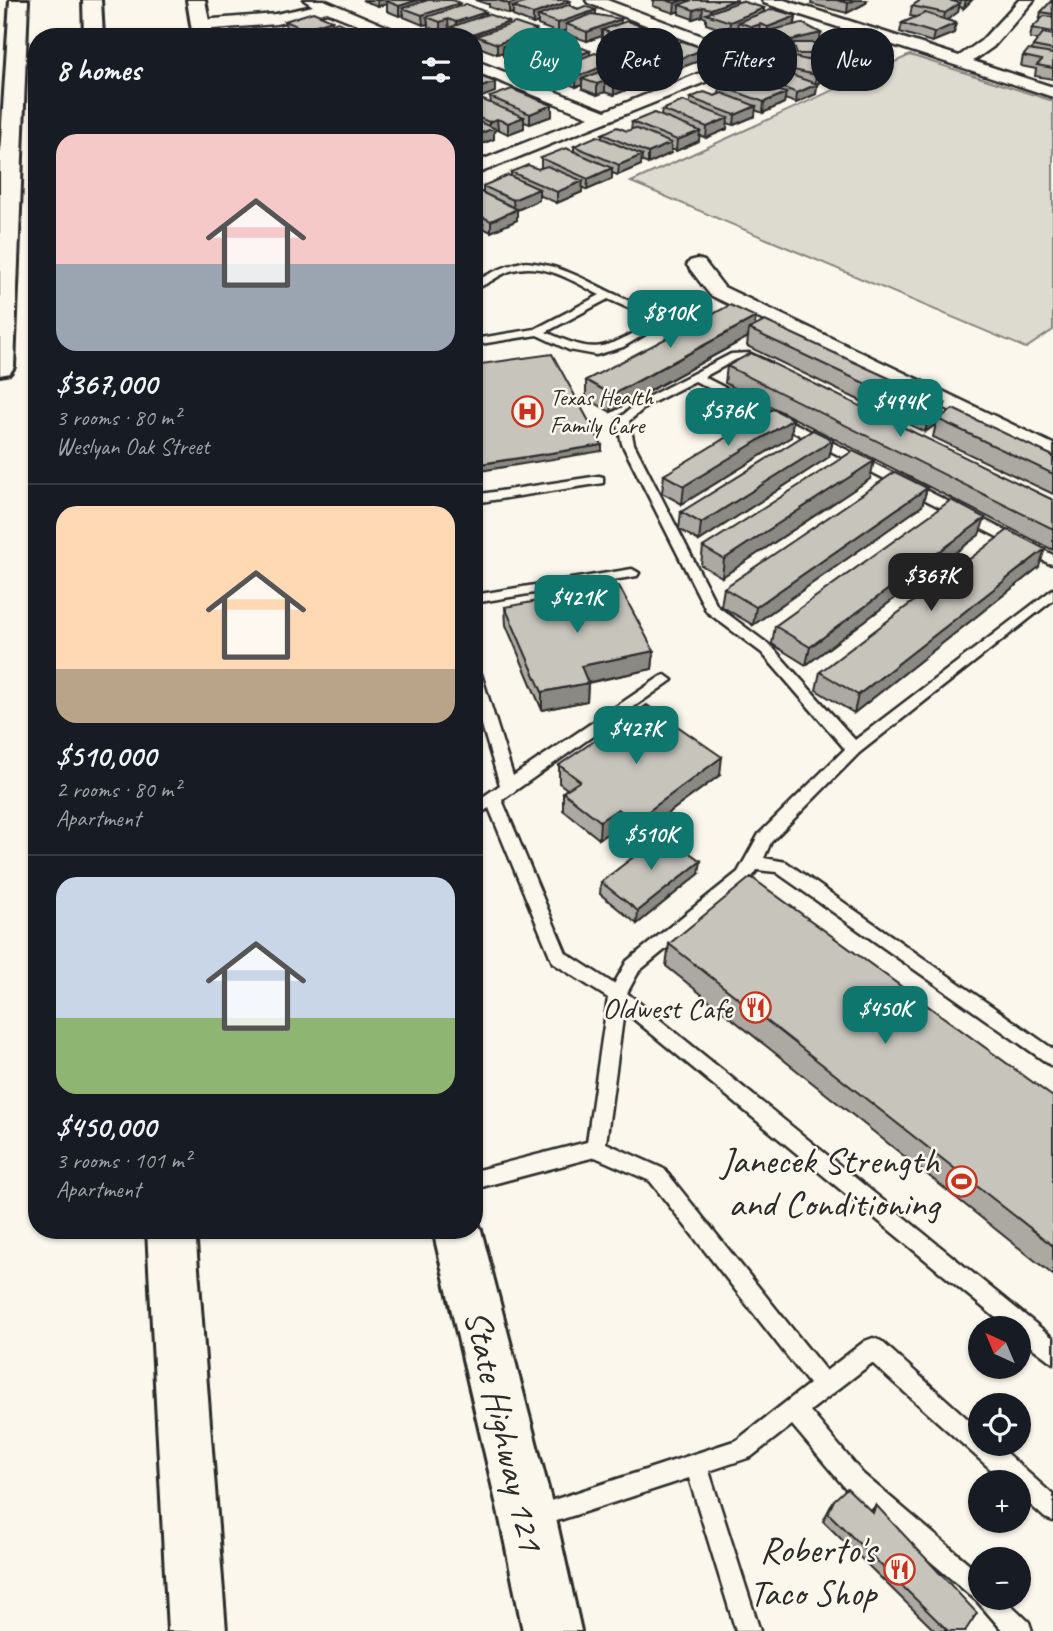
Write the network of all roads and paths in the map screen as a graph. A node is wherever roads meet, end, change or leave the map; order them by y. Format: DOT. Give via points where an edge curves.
graph roads {
  1 [pos="19,0"];
  2 [pos="92,0"];
  3 [pos="196,0"];
  4 [pos="311,0"];
  5 [pos="593,0"];
  6 [pos="769,0"];
  7 [pos="1027,0"];
  8 [pos="329,7"];
  9 [pos="94,28"];
  10 [pos="201,28"];
  11 [pos="220,28"];
  12 [pos="381,28"];
  13 [pos="961,62"];
  14 [pos="483,69"];
  15 [pos="1053,92"];
  16 [pos="604,117"];
  17 [pos="483,166"];
  18 [pos="3,239"];
  19 [pos="696,265"];
  20 [pos="483,281"];
  21 [pos="608,295"];
  22 [pos="538,332"];
  23 [pos="483,341"];
  24 [pos="0,367"];
  25 [pos="774,368"];
  26 [pos="696,377"];
  27 [pos="1053,453"];
  28 [pos="598,480"];
  29 [pos="483,498"];
  30 [pos="1053,560"];
  31 [pos="632,573"];
  32 [pos="1053,593"];
  33 [pos="483,598"];
  34 [pos="665,680"];
  35 [pos="483,703"];
  36 [pos="854,749"];
  37 [pos="509,788"];
  38 [pos="493,798"];
  39 [pos="483,805"];
  40 [pos="753,863"];
  41 [pos="617,995"];
  42 [pos="1053,1059"];
  43 [pos="596,1148"];
  44 [pos="483,1178"];
  45 [pos="173,1239"];
  46 [pos="459,1239"];
  47 [pos="1053,1352"];
  48 [pos="825,1387"];
  49 [pos="794,1410"];
  50 [pos="696,1465"];
  51 [pos="1053,1510"];
  52 [pos="528,1519"];
  53 [pos="968,1578"];
  54 [pos="1000,1610"];
  55 [pos="197,1631"];
  56 [pos="552,1631"];
  57 [pos="748,1631"];
  58 [pos="1020,1631"];
  1 -- 18 [label="main road"];
  2 -- 9 [label="main road"];
  3 -- 10 [label="main road"];
  4 -- 8 [label="street"];
  5 -- 16 [label="street" via="749,59"];
  6 -- 13 [label="street"];
  7 -- 13 [label="street" via="987,44"];
  8 -- 11 [label="street"];
  8 -- 12 [label="street"];
  13 -- 15 [label="street"];
  14 -- 16 [label="street"];
  16 -- 17 [label="street"];
  18 -- 24 [label="main road"];
  19 -- 27 [label="street" via="717,291"];
  20 -- 21 [label="lane" via="508,268 545,266"];
  21 -- 22 [label="lane"];
  21 -- 22 [label="lane" via="639,309 652,319 652,327 595,354"];
  22 -- 23 [label="lane"];
  25 -- 26 [label="lane" via="749,356 735,356"];
  26 -- 30 [label="lane" via="764,418"];
  26 -- 36 [label="lane" via="623,419 628,444 653,483 712,609 767,649"];
  28 -- 29 [label="lane"];
  31 -- 33 [label="lane"];
  32 -- 36 [label="lane"];
  34 -- 37 [label="lane"];
  35 -- 37 [label="lane"];
  36 -- 40 [label="lane" via="765,838"];
  37 -- 38 [label="lane"];
  38 -- 39 [label="lane"];
  38 -- 41 [label="lane" via="559,958"];
  40 -- 41 [label="lane" via="744,876 633,966"];
  40 -- 42 [label="lane" via="780,866"];
  41 -- 43 [label="lane"];
  41 -- 47 [label="lane"];
  43 -- 44 [label="lane"];
  43 -- 48 [label="lane" via="657,1175"];
  45 -- 55 [label="main road"];
  46 -- 52 [label="main road, State Highway 121"];
  48 -- 49 [label="lane"];
  48 -- 51 [label="lane" via="873,1349"];
  49 -- 50 [label="lane" via="743,1449"];
  49 -- 53 [label="lane" via="855,1482"];
  50 -- 52 [label="lane"];
  50 -- 57 [label="lane"];
  52 -- 56 [label="main road, State Highway 121"];
  54 -- 58 [label="lane"];
}
